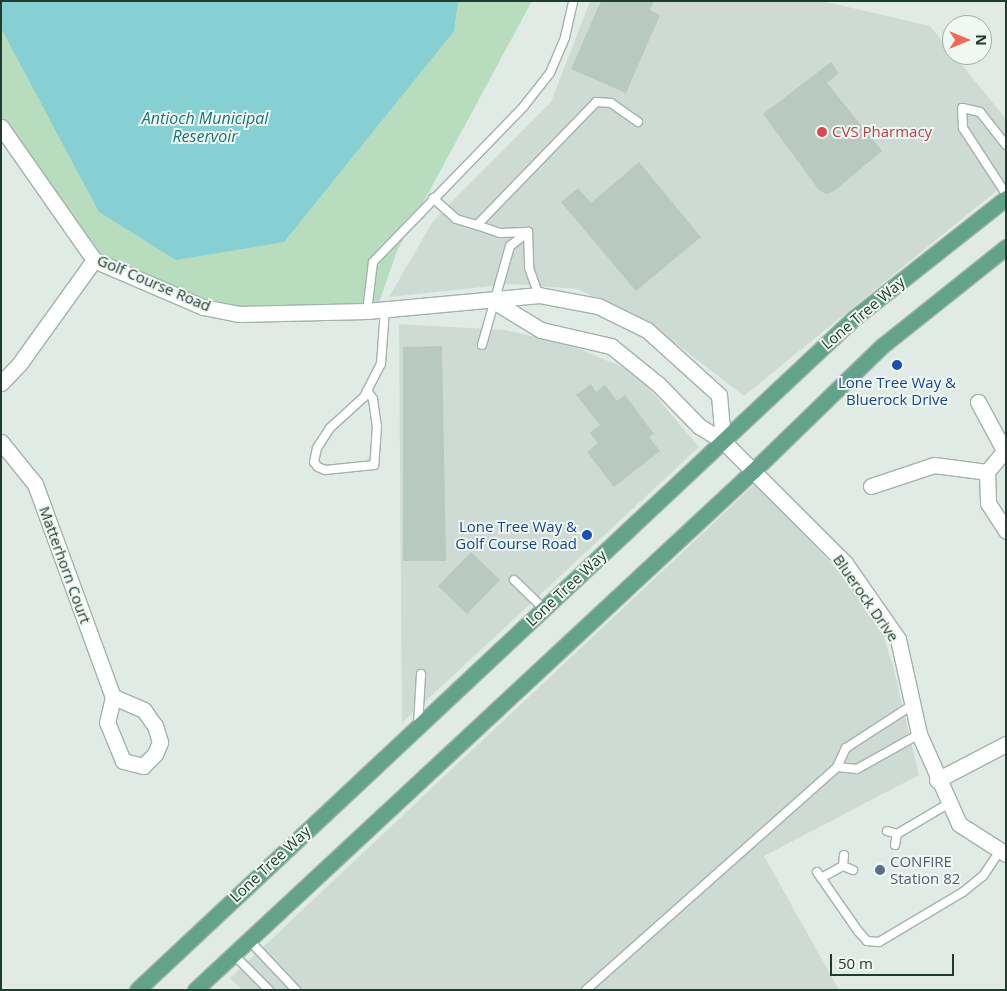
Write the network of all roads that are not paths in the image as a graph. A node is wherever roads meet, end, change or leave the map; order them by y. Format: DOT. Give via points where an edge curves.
graph roads {
  1 [pos="573,1"];
  2 [pos="638,122"];
  3 [pos="1,126"];
  4 [pos="1006,144"];
  5 [pos="1006,194"];
  6 [pos="433,198"];
  7 [pos="1006,198"];
  8 [pos="477,225"];
  9 [pos="528,232"];
  10 [pos="1006,247"];
  11 [pos="94,260"];
  12 [pos="539,295"];
  13 [pos="492,300"];
  14 [pos="385,310"];
  15 [pos="367,311"];
  16 [pos="482,344"];
  17 [pos="1,383"];
  18 [pos="367,391"];
  19 [pos="978,402"];
  20 [pos="723,441"];
  21 [pos="1,442"];
  22 [pos="1005,449"];
  23 [pos="753,471"];
  24 [pos="987,472"];
  25 [pos="871,486"];
  26 [pos="1006,531"];
  27 [pos="514,580"];
  28 [pos="544,609"];
  29 [pos="420,674"];
  30 [pos="114,697"];
  31 [pos="911,706"];
  32 [pos="418,726"];
  33 [pos="919,734"];
  34 [pos="1006,744"];
  35 [pos="837,767"];
  36 [pos="938,780"];
  37 [pos="948,804"];
  38 [pos="887,831"];
  39 [pos="898,834"];
  40 [pos="895,845"];
  41 [pos="1003,853"];
  42 [pos="844,854"];
  43 [pos="843,866"];
  44 [pos="853,870"];
  45 [pos="248,939"];
  46 [pos="233,954"];
  47 [pos="137,990"];
  48 [pos="195,990"];
  49 [pos="268,990"];
  50 [pos="296,990"];
  51 [pos="586,990"];
  1 -- 6 [label="lane" via="566,38 550,73 524,106"];
  2 -- 8 [label="lane" via="611,102 596,102"];
  3 -- 11 [label="street, Golf Course Road"];
  4 -- 5 [label="lane" via="980,112 962,108 963,128"];
  6 -- 8 [label="lane" via="456,219"];
  6 -- 15 [label="lane" via="373,262"];
  7 -- 20 [label="main road, Lone Tree Way" via="854,318"];
  8 -- 9 [label="lane" via="500,233"];
  9 -- 12 [label="lane" via="529,268"];
  9 -- 13 [label="lane" via="510,246"];
  10 -- 23 [label="main road" via="882,346"];
  11 -- 15 [label="street, Golf Course Road" via="203,307 238,314"];
  11 -- 17 [label="street" via="20,363"];
  12 -- 13 [label="street, Golf Course Road"];
  12 -- 20 [label="street, Golf Course Road" via="598,306 646,330 719,395"];
  13 -- 14 [label="street, Golf Course Road"];
  13 -- 16 [label="lane"];
  13 -- 20 [label="street" via="540,330 611,346 658,384 699,426"];
  14 -- 15 [label="street, Golf Course Road"];
  14 -- 18 [label="lane" via="380,364"];
  18 -- 18 [label="lane" via="330,428 317,448 314,462 318,467 325,470 374,465 377,426 373,399"];
  19 -- 22 [label="street"];
  20 -- 23 [label="street, Bluerock Drive"];
  20 -- 28 [label="main road, Lone Tree Way"];
  21 -- 30 [label="street, Matterhorn Court" via="35,484"];
  22 -- 24 [label="street"];
  23 -- 31 [label="street, Bluerock Drive" via="845,563 898,639"];
  23 -- 45 [label="main road"];
  24 -- 25 [label="street" via="934,465"];
  24 -- 26 [label="street" via="988,503"];
  27 -- 28 [label="lane"];
  28 -- 32 [label="main road, Lone Tree Way"];
  29 -- 32 [label="lane"];
  31 -- 33 [label="street, Bluerock Drive"];
  31 -- 35 [label="lane" via="846,748"];
  32 -- 47 [label="main road, Lone Tree Way"];
  33 -- 35 [label="lane" via="857,769"];
  33 -- 36 [label="street, Bluerock Drive"];
  34 -- 36 [label="street"];
  35 -- 51 [label="lane"];
  36 -- 37 [label="street, Bluerock Drive"];
  37 -- 39 [label="lane"];
  37 -- 41 [label="street, Bluerock Drive" via="958,824"];
  38 -- 39 [label="lane"];
  39 -- 40 [label="lane"];
  41 -- 43 [label="lane" via="984,876 964,892 879,942 867,941 858,931 819,875"];
  42 -- 43 [label="lane"];
  43 -- 44 [label="lane"];
  45 -- 46 [label="main road"];
  45 -- 50 [label="lane"];
  46 -- 48 [label="main road"];
  46 -- 49 [label="lane"];
}
